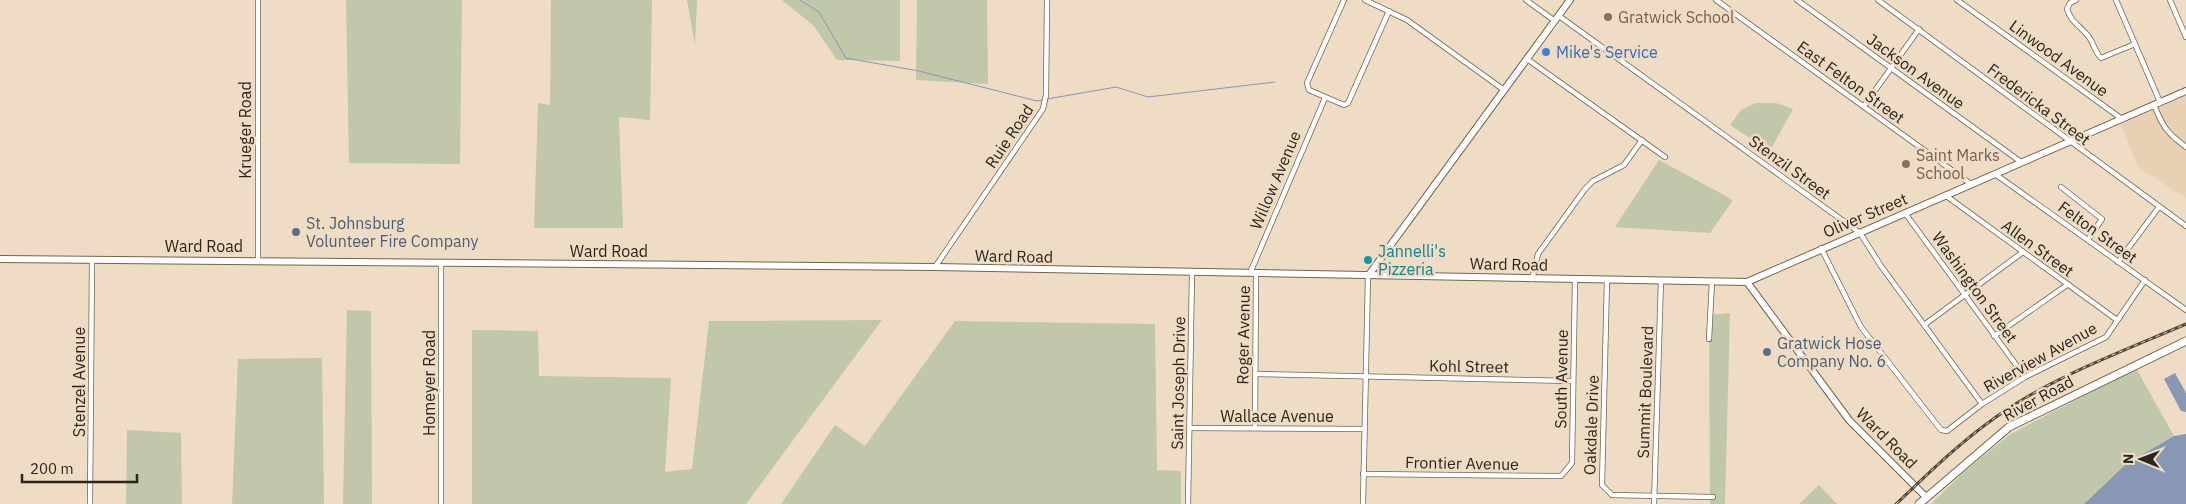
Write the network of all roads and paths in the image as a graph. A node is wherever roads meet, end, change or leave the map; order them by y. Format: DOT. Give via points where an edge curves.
graph roads {
  1 [pos="258,0"];
  2 [pos="1047,0"];
  3 [pos="1344,0"];
  4 [pos="1365,0"];
  5 [pos="1526,0"];
  6 [pos="1570,0"];
  7 [pos="1716,0"];
  8 [pos="1797,0"];
  9 [pos="1878,0"];
  10 [pos="1957,0"];
  11 [pos="2076,0"];
  12 [pos="2116,0"];
  13 [pos="2170,0"];
  14 [pos="1389,11"];
  15 [pos="1557,18"];
  16 [pos="1919,30"];
  17 [pos="2186,37"];
  18 [pos="2135,44"];
  19 [pos="1527,59"];
  20 [pos="1892,68"];
  21 [pos="1504,90"];
  22 [pos="2186,91"];
  23 [pos="1325,98"];
  24 [pos="2157,104"];
  25 [pos="1864,106"];
  26 [pos="2122,118"];
  27 [pos="1642,140"];
  28 [pos="2068,142"];
  29 [pos="2186,147"];
  30 [pos="1665,157"];
  31 [pos="2022,162"];
  32 [pos="1995,174"];
  33 [pos="1971,184"];
  34 [pos="2061,187"];
  35 [pos="1945,195"];
  36 [pos="2159,207"];
  37 [pos="1905,213"];
  38 [pos="2186,226"];
  39 [pos="1860,233"];
  40 [pos="2088,240"];
  41 [pos="1821,248"];
  42 [pos="2023,252"];
  43 [pos="0,259"];
  44 [pos="92,259"];
  45 [pos="258,260"];
  46 [pos="2118,262"];
  47 [pos="441,263"];
  48 [pos="935,268"];
  49 [pos="1253,273"];
  50 [pos="1192,274"];
  51 [pos="1368,276"];
  52 [pos="1532,278"];
  53 [pos="1575,279"];
  54 [pos="1607,280"];
  55 [pos="1661,280"];
  56 [pos="2145,280"];
  57 [pos="1712,281"];
  58 [pos="1747,282"];
  59 [pos="2067,285"];
  60 [pos="1966,294"];
  61 [pos="2186,310"];
  62 [pos="2116,320"];
  63 [pos="1924,325"];
  64 [pos="1994,336"];
  65 [pos="1709,339"];
  66 [pos="2186,341"];
  67 [pos="1256,374"];
  68 [pos="2025,376"];
  69 [pos="1365,377"];
  70 [pos="1573,381"];
  71 [pos="1982,404"];
  72 [pos="1190,428"];
  73 [pos="1255,428"];
  74 [pos="1364,429"];
  75 [pos="1363,474"];
  76 [pos="1561,476"];
  77 [pos="1654,496"];
  78 [pos="1713,497"];
  79 [pos="1926,497"];
  80 [pos="90,504"];
  81 [pos="441,504"];
  82 [pos="1188,504"];
  83 [pos="1363,504"];
  84 [pos="1654,504"];
  85 [pos="1918,504"];
  1 -- 45 [label="street, Krueger Road"];
  2 -- 48 [label="street, Ruie Road" via="1043,109"];
  3 -- 23 [label="street" via="1307,83 1309,90"];
  4 -- 14 [label="street"];
  5 -- 15 [label="street, Stenzil Street"];
  6 -- 15 [label="main road"];
  7 -- 25 [label="street, East Felton Street"];
  8 -- 20 [label="street, Jackson Avenue"];
  9 -- 16 [label="street, Fredericka Street"];
  10 -- 26 [label="street, Linwood Avenue"];
  11 -- 18 [label="street" via="2067,8 2071,20 2090,38 2101,58"];
  12 -- 18 [label="street"];
  13 -- 17 [label="street"];
  14 -- 21 [label="street" via="1407,20"];
  14 -- 23 [label="street" via="1348,103 1344,105"];
  15 -- 19 [label="main road"];
  15 -- 39 [label="street, Stenzil Street"];
  16 -- 20 [label="street"];
  16 -- 28 [label="street, Fredericka Street"];
  18 -- 24 [label="street"];
  19 -- 21 [label="main road"];
  19 -- 27 [label="street"];
  20 -- 25 [label="street"];
  20 -- 31 [label="street, Jackson Avenue"];
  21 -- 51 [label="main road"];
  22 -- 24 [label="main road, Oliver Street"];
  23 -- 49 [label="street, Willow Avenue"];
  24 -- 26 [label="main road, Oliver Street"];
  24 -- 29 [label="street" via="2163,127"];
  25 -- 33 [label="street, East Felton Street"];
  26 -- 28 [label="main road, Oliver Street"];
  27 -- 30 [label="street"];
  27 -- 52 [label="street" via="1624,165 1593,181 1585,189 1538,254"];
  28 -- 31 [label="main road, Oliver Street"];
  28 -- 36 [label="street, Fredericka Street"];
  31 -- 32 [label="main road, Oliver Street"];
  32 -- 33 [label="main road, Oliver Street"];
  32 -- 40 [label="street, Felton Street"];
  33 -- 35 [label="main road, Oliver Street"];
  34 -- 40 [label="street" via="2102,219"];
  35 -- 37 [label="main road, Oliver Street"];
  35 -- 42 [label="street, Allen Street"];
  36 -- 38 [label="street, Fredericka Street"];
  36 -- 46 [label="street"];
  37 -- 39 [label="main road, Oliver Street"];
  37 -- 60 [label="street, Washington Street"];
  39 -- 41 [label="main road, Oliver Street"];
  39 -- 63 [label="street, Stenzil Street"];
  40 -- 46 [label="street, Felton Street"];
  41 -- 58 [label="main road, Oliver Street"];
  41 -- 71 [label="street, Riverview Avenue" via="1862,327 1941,430 1947,431"];
  42 -- 59 [label="street, Allen Street"];
  42 -- 60 [label="street"];
  43 -- 44 [label="main road, Ward Road"];
  44 -- 45 [label="main road, Ward Road"];
  44 -- 80 [label="street, Stenzel Avenue"];
  45 -- 47 [label="main road, Ward Road"];
  46 -- 56 [label="street, Felton Street"];
  47 -- 48 [label="main road, Ward Road"];
  47 -- 81 [label="street, Homeyer Road"];
  48 -- 50 [label="main road, Ward Road"];
  49 -- 50 [label="main road, Ward Road"];
  49 -- 51 [label="main road, Ward Road"];
  49 -- 67 [label="street, Roger Avenue"];
  50 -- 72 [label="street, Saint Joseph Drive"];
  51 -- 52 [label="main road, Ward Road"];
  51 -- 69 [label="street"];
  52 -- 53 [label="main road, Ward Road"];
  53 -- 54 [label="main road, Ward Road"];
  53 -- 70 [label="street, South Avenue"];
  54 -- 55 [label="main road, Ward Road"];
  54 -- 77 [label="street, Oakdale Drive" via="1602,485 1612,495"];
  55 -- 57 [label="main road, Ward Road"];
  55 -- 77 [label="street, Summit Boulevard"];
  56 -- 61 [label="street, Felton Street"];
  56 -- 62 [label="street, Riverview Avenue"];
  57 -- 58 [label="main road, Ward Road"];
  57 -- 65 [label="street"];
  58 -- 79 [label="main road, Ward Road" via="1849,420"];
  59 -- 62 [label="street, Allen Street"];
  59 -- 64 [label="street"];
  60 -- 63 [label="street"];
  60 -- 64 [label="street, Washington Street"];
  62 -- 68 [label="street, Riverview Avenue" via="2106,337"];
  63 -- 71 [label="street, Stenzil Street"];
  64 -- 68 [label="street, Washington Street"];
  66 -- 79 [label="main road, River Road" via="2009,427"];
  67 -- 69 [label="street, Kohl Street"];
  67 -- 73 [label="street, Roger Avenue"];
  68 -- 71 [label="street, Riverview Avenue"];
  69 -- 70 [label="street, Kohl Street"];
  69 -- 74 [label="street"];
  70 -- 76 [label="street, South Avenue" via="1572,463"];
  72 -- 73 [label="street, Wallace Avenue"];
  72 -- 82 [label="street, Saint Joseph Drive"];
  73 -- 74 [label="street, Wallace Avenue"];
  74 -- 75 [label="street"];
  75 -- 76 [label="street, Frontier Avenue"];
  75 -- 83 [label="street"];
  77 -- 78 [label="street, Oakdale Drive"];
  77 -- 84 [label="street, Summit Boulevard"];
  79 -- 85 [label="main road, River Road"];
}
